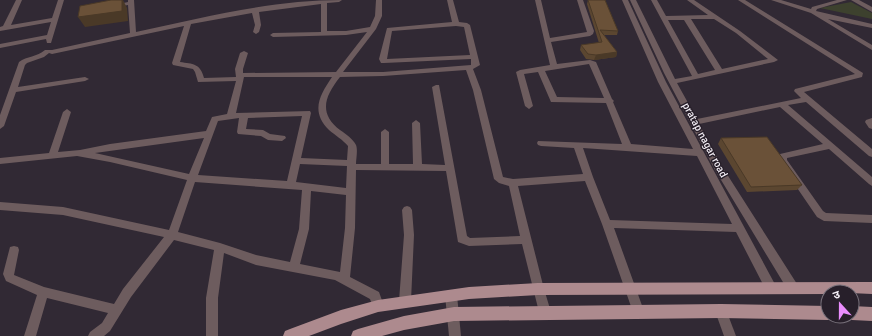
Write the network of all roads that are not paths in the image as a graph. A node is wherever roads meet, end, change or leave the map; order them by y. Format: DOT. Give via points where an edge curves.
graph roads {
  1 [pos="18,0"];
  2 [pos="61,0"];
  3 [pos="339,0"];
  4 [pos="378,0"];
  5 [pos="450,0"];
  6 [pos="538,0"];
  7 [pos="580,0"];
  8 [pos="625,0"];
  9 [pos="633,0"];
  10 [pos="654,0"];
  11 [pos="690,0"];
  12 [pos="741,0"];
  13 [pos="774,0"];
  14 [pos="788,0"];
  15 [pos="796,0"];
  16 [pos="844,0"];
  17 [pos="854,0"];
  18 [pos="131,1"];
  19 [pos="296,2"];
  20 [pos="324,2"];
  21 [pos="803,5"];
  22 [pos="103,8"];
  23 [pos="255,10"];
  24 [pos="813,10"];
  25 [pos="872,10"];
  26 [pos="715,17"];
  27 [pos="665,18"];
  28 [pos="55,19"];
  29 [pos="687,19"];
  30 [pos="872,20"];
  31 [pos="188,22"];
  32 [pos="456,24"];
  33 [pos="872,26"];
  34 [pos="3,28"];
  35 [pos="373,29"];
  36 [pos="256,32"];
  37 [pos="132,33"];
  38 [pos="324,34"];
  39 [pos="274,35"];
  40 [pos="50,38"];
  41 [pos="548,40"];
  42 [pos="0,46"];
  43 [pos="872,48"];
  44 [pos="47,51"];
  45 [pos="244,53"];
  46 [pos="476,57"];
  47 [pos="554,66"];
  48 [pos="469,68"];
  49 [pos="541,69"];
  50 [pos="720,72"];
  51 [pos="336,75"];
  52 [pos="240,77"];
  53 [pos="696,77"];
  54 [pos="84,79"];
  55 [pos="673,82"];
  56 [pos="436,87"];
  57 [pos="13,90"];
  58 [pos="807,99"];
  59 [pos="610,101"];
  60 [pos="783,105"];
  61 [pos="529,106"];
  62 [pos="67,112"];
  63 [pos="230,116"];
  64 [pos="244,116"];
  65 [pos="872,121"];
  66 [pos="694,122"];
  67 [pos="416,123"];
  68 [pos="0,126"];
  69 [pos="872,126"];
  70 [pos="385,132"];
  71 [pos="208,134"];
  72 [pos="282,138"];
  73 [pos="541,143"];
  74 [pos="578,145"];
  75 [pos="830,146"];
  76 [pos="628,147"];
  77 [pos="76,153"];
  78 [pos="700,153"];
  79 [pos="872,154"];
  80 [pos="52,156"];
  81 [pos="0,161"];
  82 [pos="297,161"];
  83 [pos="352,165"];
  84 [pos="385,167"];
  85 [pos="418,168"];
  86 [pos="450,168"];
  87 [pos="588,177"];
  88 [pos="192,178"];
  89 [pos="872,182"];
  90 [pos="513,183"];
  91 [pos="291,185"];
  92 [pos="307,187"];
  93 [pos="352,192"];
  94 [pos="0,206"];
  95 [pos="407,210"];
  96 [pos="872,219"];
  97 [pos="607,224"];
  98 [pos="739,228"];
  99 [pos="172,235"];
  100 [pos="526,240"];
  101 [pos="220,247"];
  102 [pos="14,250"];
  103 [pos="294,268"];
  104 [pos="344,280"];
  105 [pos="771,288"];
  106 [pos="793,288"];
  107 [pos="872,288"];
  108 [pos="538,289"];
  109 [pos="630,289"];
  110 [pos="43,292"];
  111 [pos="451,295"];
  112 [pos="404,301"];
  113 [pos="378,306"];
  114 [pos="117,310"];
  115 [pos="638,311"];
  116 [pos="721,311"];
  117 [pos="545,312"];
  118 [pos="820,313"];
  119 [pos="860,313"];
  120 [pos="454,314"];
  121 [pos="872,314"];
  122 [pos="30,336"];
  123 [pos="94,336"];
  124 [pos="212,336"];
  125 [pos="290,336"];
  126 [pos="358,336"];
  127 [pos="455,336"];
  128 [pos="730,336"];
  1 -- 34 [label="street"];
  2 -- 28 [label="street"];
  3 -- 20 [label="street"];
  4 -- 35 [label="street" via="380,12"];
  5 -- 32 [label="street"];
  6 -- 41 [label="street"];
  7 -- 41 [label="street" via="592,30 590,34"];
  8 -- 78 [label="street, pratap nagar road" via="662,82"];
  9 -- 55 [label="street"];
  10 -- 27 [label="street"];
  11 -- 26 [label="street"];
  12 -- 58 [label="street" via="860,74 798,91"];
  13 -- 24 [label="street"];
  14 -- 21 [label="street"];
  15 -- 21 [label="street"];
  16 -- 24 [label="street"];
  17 -- 25 [label="street"];
  18 -- 22 [label="street"];
  18 -- 37 [label="street"];
  19 -- 20 [label="street"];
  19 -- 23 [label="street"];
  20 -- 38 [label="street"];
  21 -- 24 [label="street"];
  23 -- 31 [label="street"];
  23 -- 36 [label="street" via="258,25"];
  24 -- 30 [label="street"];
  24 -- 33 [label="street"];
  24 -- 43 [label="street"];
  26 -- 29 [label="street"];
  26 -- 50 [label="street" via="774,60"];
  27 -- 29 [label="street"];
  27 -- 53 [label="street"];
  28 -- 34 [label="street"];
  28 -- 40 [label="street"];
  29 -- 50 [label="street"];
  31 -- 37 [label="street"];
  31 -- 52 [label="street" via="176,63 194,67 199,72 201,80"];
  32 -- 46 [label="street" via="468,26"];
  32 -- 46 [label="street" via="389,29 383,59 384,61"];
  35 -- 38 [label="street"];
  35 -- 51 [label="street"];
  37 -- 44 [label="street" via="52,52"];
  38 -- 39 [label="street"];
  40 -- 42 [label="street"];
  40 -- 44 [label="street"];
  41 -- 47 [label="street"];
  44 -- 57 [label="street" via="42,56 24,61"];
  45 -- 52 [label="street" via="239,69"];
  46 -- 48 [label="street" via="476,65"];
  47 -- 49 [label="street"];
  47 -- 59 [label="street" via="586,61 592,63"];
  48 -- 51 [label="street"];
  48 -- 90 [label="street" via="499,179"];
  49 -- 59 [label="street" via="554,100"];
  49 -- 61 [label="street" via="520,73"];
  50 -- 53 [label="street"];
  51 -- 52 [label="street"];
  51 -- 83 [label="street" via="323,98 321,111 330,126 351,144"];
  52 -- 63 [label="street"];
  53 -- 55 [label="street"];
  54 -- 57 [label="street"];
  55 -- 66 [label="street"];
  56 -- 86 [label="street"];
  57 -- 68 [label="street"];
  58 -- 60 [label="street"];
  58 -- 79 [label="street"];
  59 -- 76 [label="street"];
  60 -- 66 [label="street"];
  60 -- 75 [label="street"];
  62 -- 80 [label="street"];
  63 -- 64 [label="street"];
  63 -- 71 [label="street" via="215,119"];
  64 -- 72 [label="street" via="240,132 264,133 268,137"];
  64 -- 82 [label="street" via="308,113"];
  65 -- 69 [label="street" via="869,124"];
  66 -- 106 [label="street" via="720,170"];
  67 -- 85 [label="street"];
  70 -- 84 [label="street"];
  71 -- 77 [label="street"];
  71 -- 88 [label="street"];
  73 -- 74 [label="street"];
  74 -- 76 [label="street"];
  74 -- 87 [label="street"];
  75 -- 89 [label="street"];
  75 -- 96 [label="street" via="783,156 782,160 820,214"];
  76 -- 78 [label="street"];
  77 -- 80 [label="street"];
  77 -- 88 [label="street"];
  78 -- 98 [label="street, pratap nagar road"];
  80 -- 81 [label="street"];
  82 -- 83 [label="street"];
  82 -- 91 [label="street"];
  83 -- 84 [label="street"];
  83 -- 93 [label="street"];
  84 -- 85 [label="street"];
  85 -- 86 [label="street"];
  86 -- 100 [label="street" via="462,239 469,242"];
  87 -- 90 [label="street"];
  87 -- 97 [label="street"];
  88 -- 91 [label="street"];
  88 -- 99 [label="street"];
  90 -- 100 [label="street"];
  91 -- 92 [label="street"];
  92 -- 93 [label="street"];
  92 -- 103 [label="street" via="304,229"];
  93 -- 104 [label="street"];
  94 -- 99 [label="street" via="63,211"];
  95 -- 112 [label="street" via="409,235"];
  97 -- 98 [label="street"];
  97 -- 109 [label="street"];
  98 -- 105 [label="street, pratap nagar road"];
  99 -- 101 [label="street"];
  99 -- 114 [label="street" via="140,275"];
  100 -- 108 [label="street"];
  101 -- 103 [label="street" via="256,260"];
  101 -- 124 [label="street" via="212,298"];
  102 -- 110 [label="street" via="8,274 10,278"];
  103 -- 104 [label="street" via="337,276"];
  104 -- 113 [label="street" via="375,296"];
  105 -- 106 [label="main road"];
  105 -- 109 [label="main road"];
  106 -- 107 [label="main road"];
  108 -- 109 [label="main road"];
  108 -- 111 [label="main road"];
  108 -- 117 [label="street"];
  109 -- 115 [label="street"];
  110 -- 114 [label="street"];
  110 -- 122 [label="street"];
  111 -- 112 [label="main road"];
  111 -- 120 [label="street"];
  112 -- 113 [label="main road"];
  113 -- 125 [label="main road"];
  114 -- 123 [label="street" via="106,327"];
  115 -- 116 [label="main road"];
  115 -- 117 [label="main road"];
  116 -- 118 [label="main road"];
  116 -- 128 [label="street"];
  117 -- 120 [label="main road"];
  119 -- 121 [label="main road"];
  120 -- 126 [label="main road" via="404,323"];
  120 -- 127 [label="street"];
}
